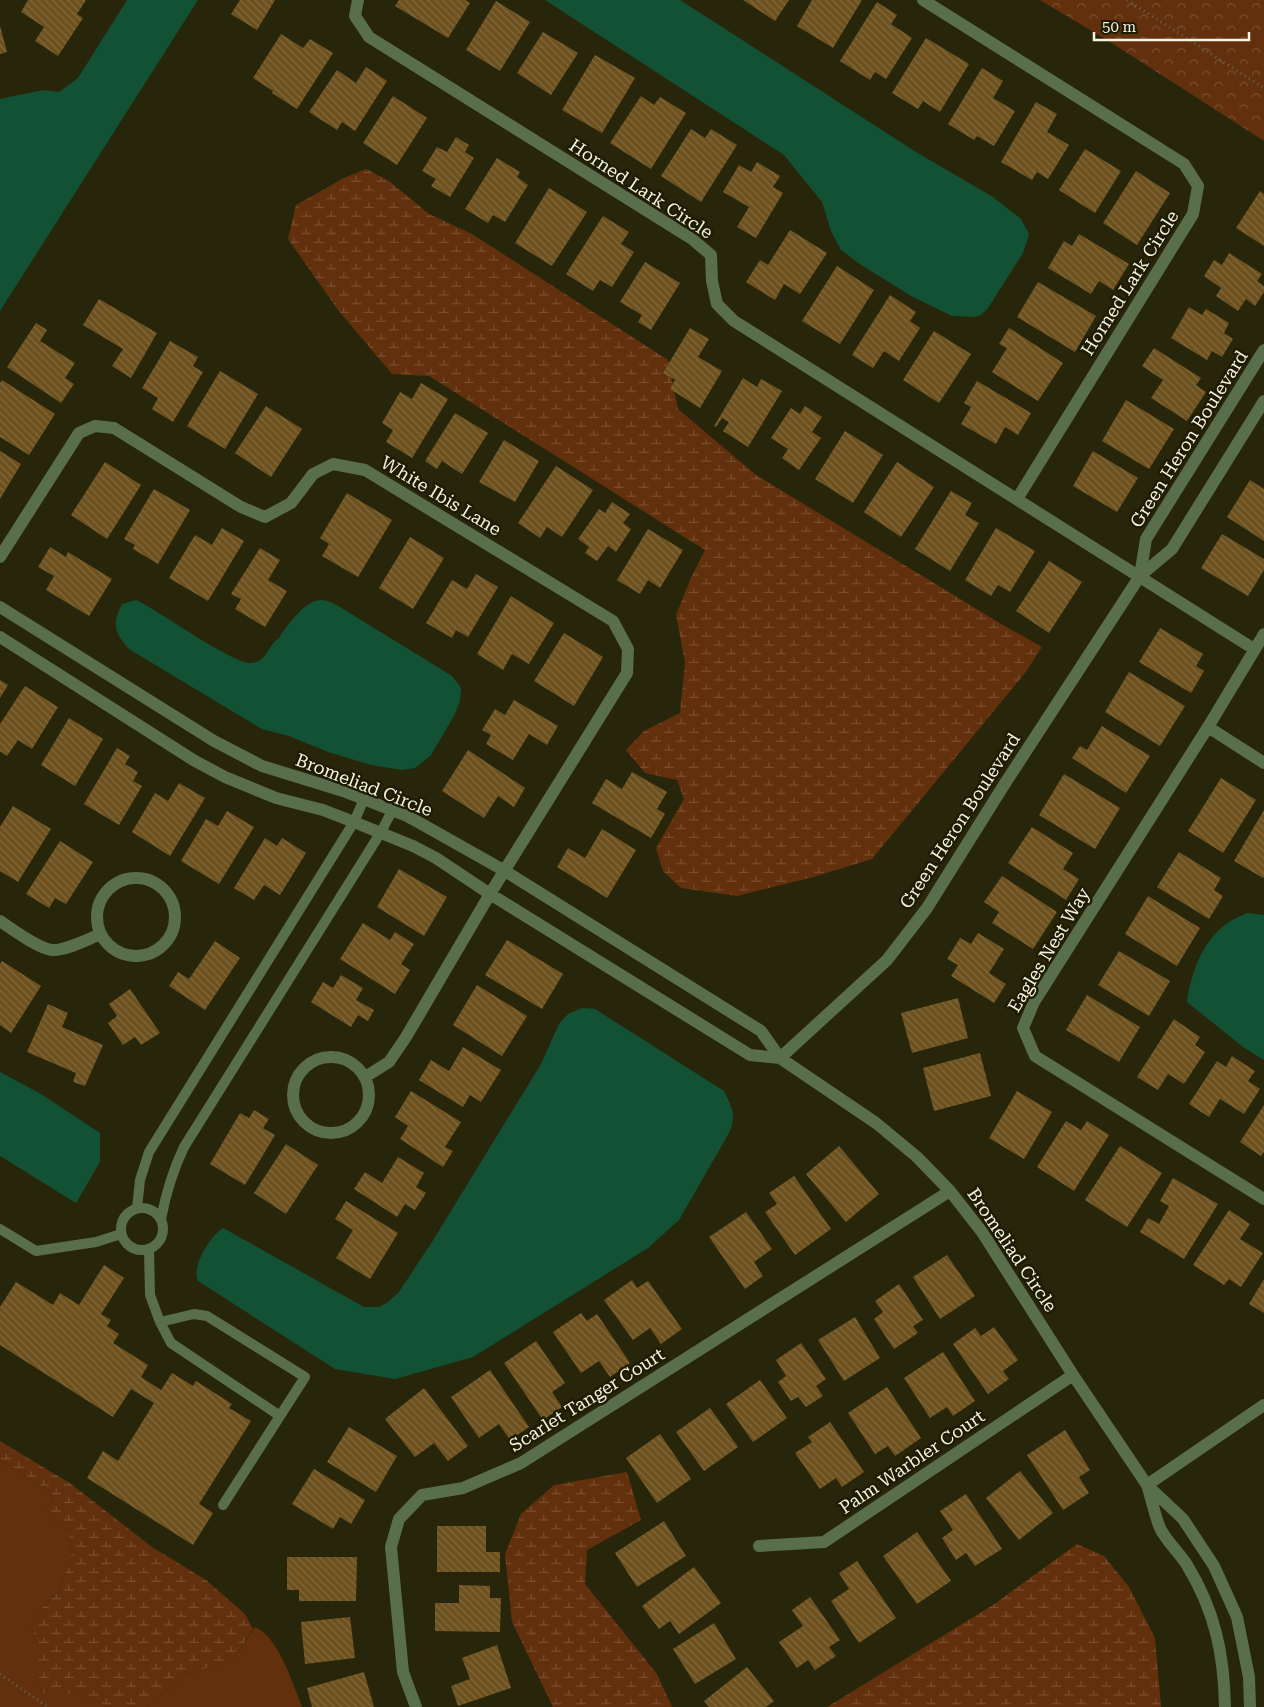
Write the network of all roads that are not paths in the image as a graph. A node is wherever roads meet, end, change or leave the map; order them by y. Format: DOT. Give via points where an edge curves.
graph roads {
  1 [pos="358,0"];
  2 [pos="923,0"];
  3 [pos="1264,350"];
  4 [pos="1264,401"];
  5 [pos="1017,499"];
  6 [pos="0,557"];
  7 [pos="1140,576"];
  8 [pos="0,607"];
  9 [pos="1264,634"];
  10 [pos="0,637"];
  11 [pos="1254,649"];
  12 [pos="1208,727"];
  13 [pos="1264,763"];
  14 [pos="364,800"];
  15 [pos="392,811"];
  16 [pos="354,822"];
  17 [pos="381,832"];
  18 [pos="505,871"];
  19 [pos="490,894"];
  20 [pos="0,921"];
  21 [pos="101,934"];
  22 [pos="780,1058"];
  23 [pos="365,1077"];
  24 [pos="950,1191"];
  25 [pos="1264,1199"];
  26 [pos="137,1208"];
  27 [pos="161,1219"];
  28 [pos="0,1229"];
  29 [pos="121,1234"];
  30 [pos="149,1249"];
  31 [pos="160,1322"];
  32 [pos="1073,1375"];
  33 [pos="1264,1405"];
  34 [pos="280,1416"];
  35 [pos="1147,1486"];
  36 [pos="223,1505"];
  37 [pos="759,1546"];
  38 [pos="416,1707"];
  39 [pos="1225,1707"];
  40 [pos="1250,1707"];
  1 -- 5 [label="street, Horned Lark Circle" via="356,16 369,37 692,239 711,255 717,304 734,321"];
  2 -- 5 [label="street, Horned Lark Circle" via="1184,164 1198,186 1194,214"];
  3 -- 7 [label="street, Green Heron Boulevard" via="1146,539"];
  4 -- 7 [label="street, Green Heron Boulevard" via="1172,549"];
  5 -- 7 [label="street, Horned Lark Circle"];
  6 -- 18 [label="street, White Ibis Lane" via="79,433 96,426 114,428 241,507 265,517 291,502 313,474 333,464 365,470 613,621 628,649 627,673"];
  7 -- 11 [label="street, Horned Lark Circle"];
  7 -- 22 [label="street, Green Heron Boulevard" via="927,908 887,960"];
  8 -- 14 [label="street, Bromeliad Circle" via="243,757"];
  9 -- 11 [label="street, Eagles Nest Way"];
  10 -- 16 [label="street, Bromeliad Circle" via="195,761 248,788"];
  11 -- 12 [label="street, Eagles Nest Way"];
  12 -- 13 [label="street"];
  12 -- 25 [label="street, Eagles Nest Way" via="1034,1002 1023,1028 1035,1056"];
  14 -- 15 [label="street, Bromeliad Circle"];
  14 -- 16 [label="lane"];
  15 -- 17 [label="lane"];
  15 -- 18 [label="street, Bromeliad Circle"];
  16 -- 17 [label="street, Bromeliad Circle"];
  16 -- 26 [label="lane" via="149,1152 140,1180"];
  17 -- 19 [label="street, Bromeliad Circle" via="436,858"];
  17 -- 27 [label="lane" via="184,1147 174,1166"];
  18 -- 19 [label="street, White Ibis Lane"];
  18 -- 22 [label="street, Bromeliad Circle" via="760,1031"];
  19 -- 22 [label="street, Bromeliad Circle" via="750,1055"];
  19 -- 23 [label="street, White Ibis Lane" via="406,1037 388,1062"];
  20 -- 21 [label="street" via="51,950"];
  21 -- 21 [label="street" via="108,944 123,954 142,956 154,952 164,945 175,923 171,899 152,881 125,879 113,885 98,907 97,921"];
  22 -- 24 [label="street, Bromeliad Circle" via="876,1123 917,1156"];
  23 -- 23 [label="street" via="345,1060 326,1058 313,1062 296,1082 294,1101 298,1114 308,1126 321,1132 336,1133 350,1129 368,1106 369,1091"];
  24 -- 32 [label="street, Bromeliad Circle" via="982,1232"];
  24 -- 38 [label="street, Scarlet Tanger Court" via="521,1463 463,1488 422,1494 399,1519 391,1547 403,1672"];
  26 -- 27 [label="lane" via="151,1209"];
  26 -- 29 [label="lane" via="125,1215"];
  27 -- 30 [label="lane" via="163,1233"];
  28 -- 29 [label="lane" via="36,1251 96,1242"];
  29 -- 30 [label="lane" via="135,1249"];
  30 -- 31 [label="lane" via="150,1295"];
  31 -- 34 [label="lane" via="171,1343"];
  31 -- 34 [label="lane" via="194,1314 207,1316 305,1377"];
  32 -- 35 [label="street, Bromeliad Circle"];
  32 -- 37 [label="street, Palm Warbler Court" via="824,1542"];
  33 -- 35 [label="street"];
  34 -- 36 [label="lane"];
  35 -- 39 [label="street, Bromeliad Circle" via="1161,1529 1187,1565 1217,1630 1224,1668"];
  35 -- 40 [label="street, Bromeliad Circle" via="1183,1519 1214,1566 1228,1595 1245,1649 1250,1677"];
}
